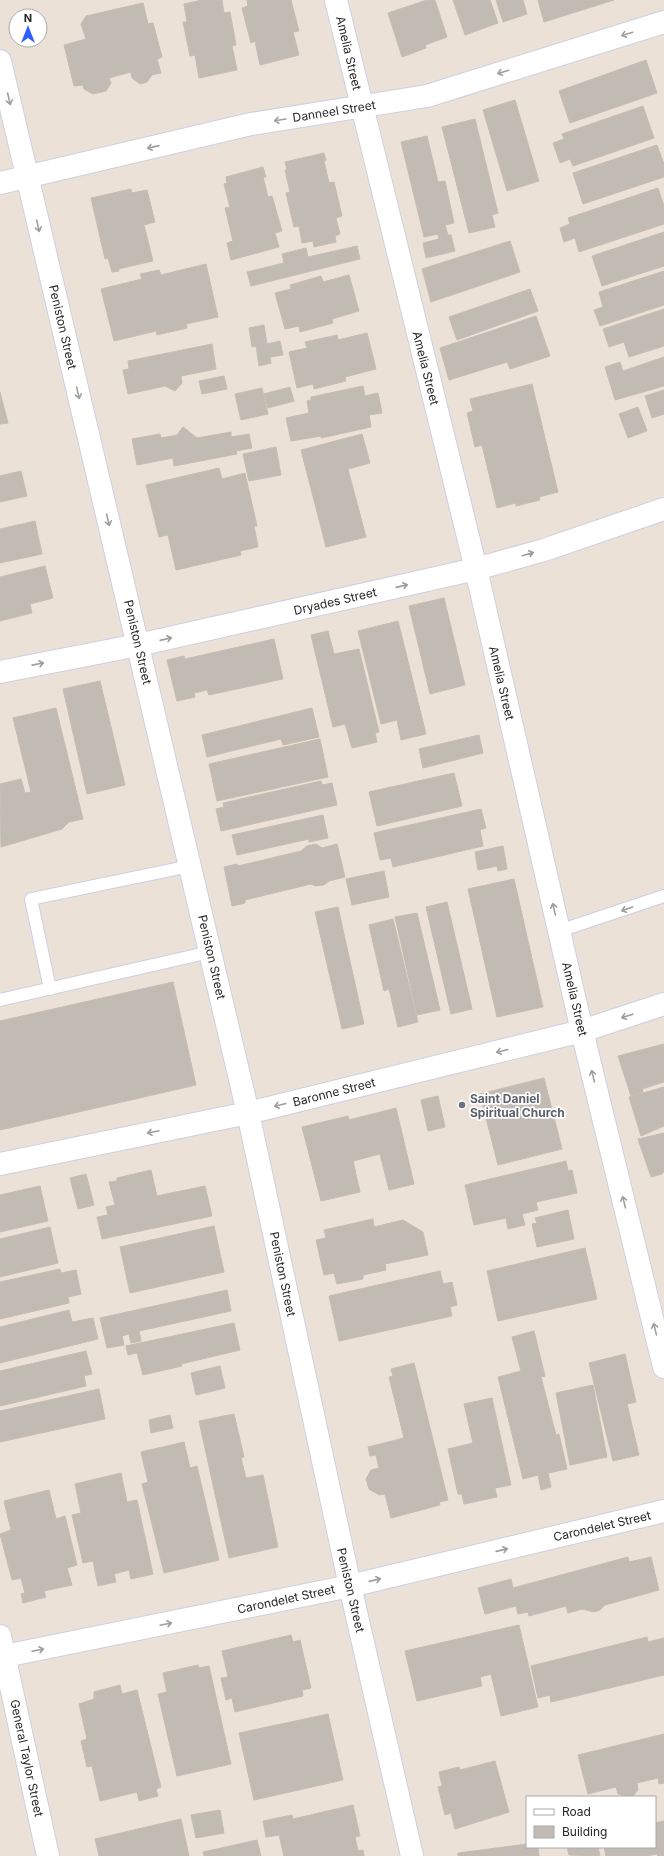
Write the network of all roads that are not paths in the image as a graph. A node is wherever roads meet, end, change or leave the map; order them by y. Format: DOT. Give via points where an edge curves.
graph roads {
  1 [pos="336,0"];
  2 [pos="664,22"];
  3 [pos="0,61"];
  4 [pos="361,106"];
  5 [pos="27,177"];
  6 [pos="0,183"];
  7 [pos="664,509"];
  8 [pos="476,569"];
  9 [pos="138,645"];
  10 [pos="0,672"];
  11 [pos="190,866"];
  12 [pos="664,896"];
  13 [pos="559,931"];
  14 [pos="210,952"];
  15 [pos="50,989"];
  16 [pos="0,1000"];
  17 [pos="664,1004"];
  18 [pos="582,1031"];
  19 [pos="248,1113"];
  20 [pos="0,1164"];
  21 [pos="664,1366"];
  22 [pos="664,1511"];
  23 [pos="350,1586"];
  24 [pos="1,1650"];
  25 [pos="48,1856"];
  26 [pos="412,1856"];
  1 -- 4 [label="street, Amelia Street"];
  2 -- 4 [label="street, Danneel Street, one-way" via="427,96"];
  3 -- 5 [label="street, Peniston Street, one-way"];
  4 -- 5 [label="street, Danneel Street, one-way" via="251,124"];
  4 -- 8 [label="street, Amelia Street"];
  5 -- 6 [label="street, Danneel Street"];
  5 -- 9 [label="street, Peniston Street, one-way"];
  8 -- 7 [label="street, Dryades Street, one-way" via="544,550"];
  9 -- 8 [label="street, Dryades Street, one-way"];
  13 -- 8 [label="street, Amelia Street, one-way"];
  10 -- 9 [label="street, Dryades Street, one-way"];
  9 -- 11 [label="street, Peniston Street"];
  11 -- 14 [label="street, Peniston Street"];
  11 -- 15 [label="lane" via="31,899"];
  12 -- 13 [label="lane, one-way"];
  13 -- 18 [label="street, Amelia Street"];
  14 -- 15 [label="lane"];
  14 -- 19 [label="street, Peniston Street"];
  15 -- 16 [label="lane"];
  17 -- 18 [label="street, Baronne Street, one-way"];
  18 -- 19 [label="street, Baronne Street, one-way"];
  21 -- 18 [label="street, Amelia Street, one-way"];
  19 -- 20 [label="street, Baronne Street, one-way"];
  19 -- 23 [label="street, Peniston Street"];
  23 -- 22 [label="street, Carondelet Street, one-way"];
  24 -- 23 [label="street, Carondelet Street, one-way"];
  23 -- 26 [label="street, Peniston Street"];
  24 -- 25 [label="street, General Taylor Street"];
}
